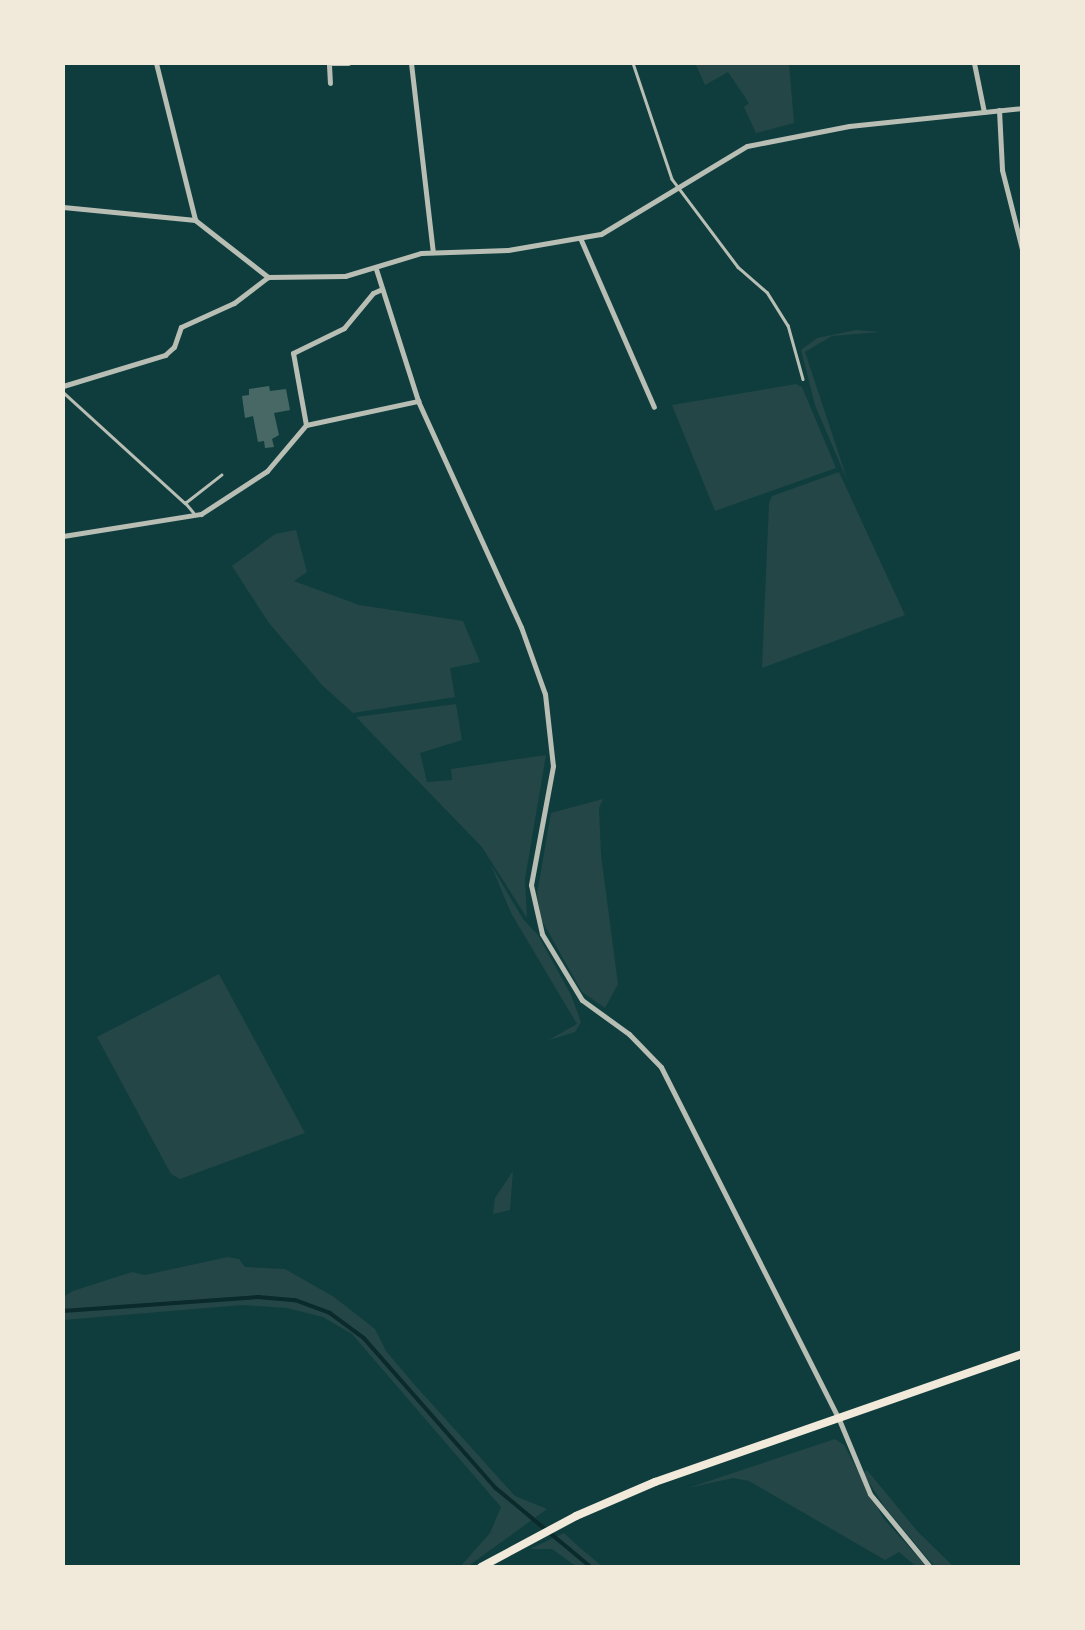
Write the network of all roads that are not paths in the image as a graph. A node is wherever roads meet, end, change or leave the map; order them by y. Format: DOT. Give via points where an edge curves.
graph roads {
  1 [pos="156,63"];
  2 [pos="348,63"];
  3 [pos="411,63"];
  4 [pos="633,63"];
  5 [pos="974,63"];
  6 [pos="329,64"];
  7 [pos="330,83"];
  8 [pos="1022,108"];
  9 [pos="999,110"];
  10 [pos="984,112"];
  11 [pos="678,188"];
  12 [pos="63,207"];
  13 [pos="195,220"];
  14 [pos="581,240"];
  15 [pos="1022,249"];
  16 [pos="433,252"];
  17 [pos="376,269"];
  18 [pos="268,277"];
  19 [pos="382,289"];
  20 [pos="803,379"];
  21 [pos="63,386"];
  22 [pos="63,392"];
  23 [pos="418,401"];
  24 [pos="654,407"];
  25 [pos="306,425"];
  26 [pos="221,475"];
  27 [pos="185,503"];
  28 [pos="195,515"];
  29 [pos="63,536"];
  30 [pos="1022,1354"];
  31 [pos="838,1417"];
  32 [pos="481,1567"];
  33 [pos="930,1567"];
  1 -- 13 [label="street"];
  2 -- 6 [label="street"];
  3 -- 16 [label="street"];
  4 -- 11 [label="lane"];
  5 -- 10 [label="street"];
  6 -- 7 [label="street"];
  8 -- 9 [label="street"];
  9 -- 10 [label="street"];
  9 -- 15 [label="street" via="1002,170"];
  10 -- 11 [label="street" via="849,126 747,146"];
  11 -- 14 [label="street" via="601,234"];
  11 -- 20 [label="lane" via="738,267 767,292 788,326"];
  12 -- 13 [label="street"];
  13 -- 18 [label="street"];
  14 -- 16 [label="street" via="508,250"];
  14 -- 24 [label="street"];
  16 -- 17 [label="street"];
  17 -- 18 [label="street" via="306,279"];
  17 -- 19 [label="street"];
  18 -- 21 [label="street" via="234,303 181,327 174,347 165,355"];
  19 -- 23 [label="street"];
  19 -- 25 [label="street" via="373,293 344,328 293,353"];
  22 -- 27 [label="lane"];
  23 -- 25 [label="street"];
  23 -- 31 [label="street" via="536,662 553,743 550,789 533,866 532,904 542,934 582,1000 629,1034 661,1067"];
  25 -- 28 [label="street" via="267,471"];
  26 -- 27 [label="lane"];
  27 -- 28 [label="lane"];
  28 -- 29 [label="street"];
  30 -- 31 [label="main road"];
  31 -- 32 [label="main road" via="667,1477"];
  31 -- 33 [label="street" via="870,1494"];
}
